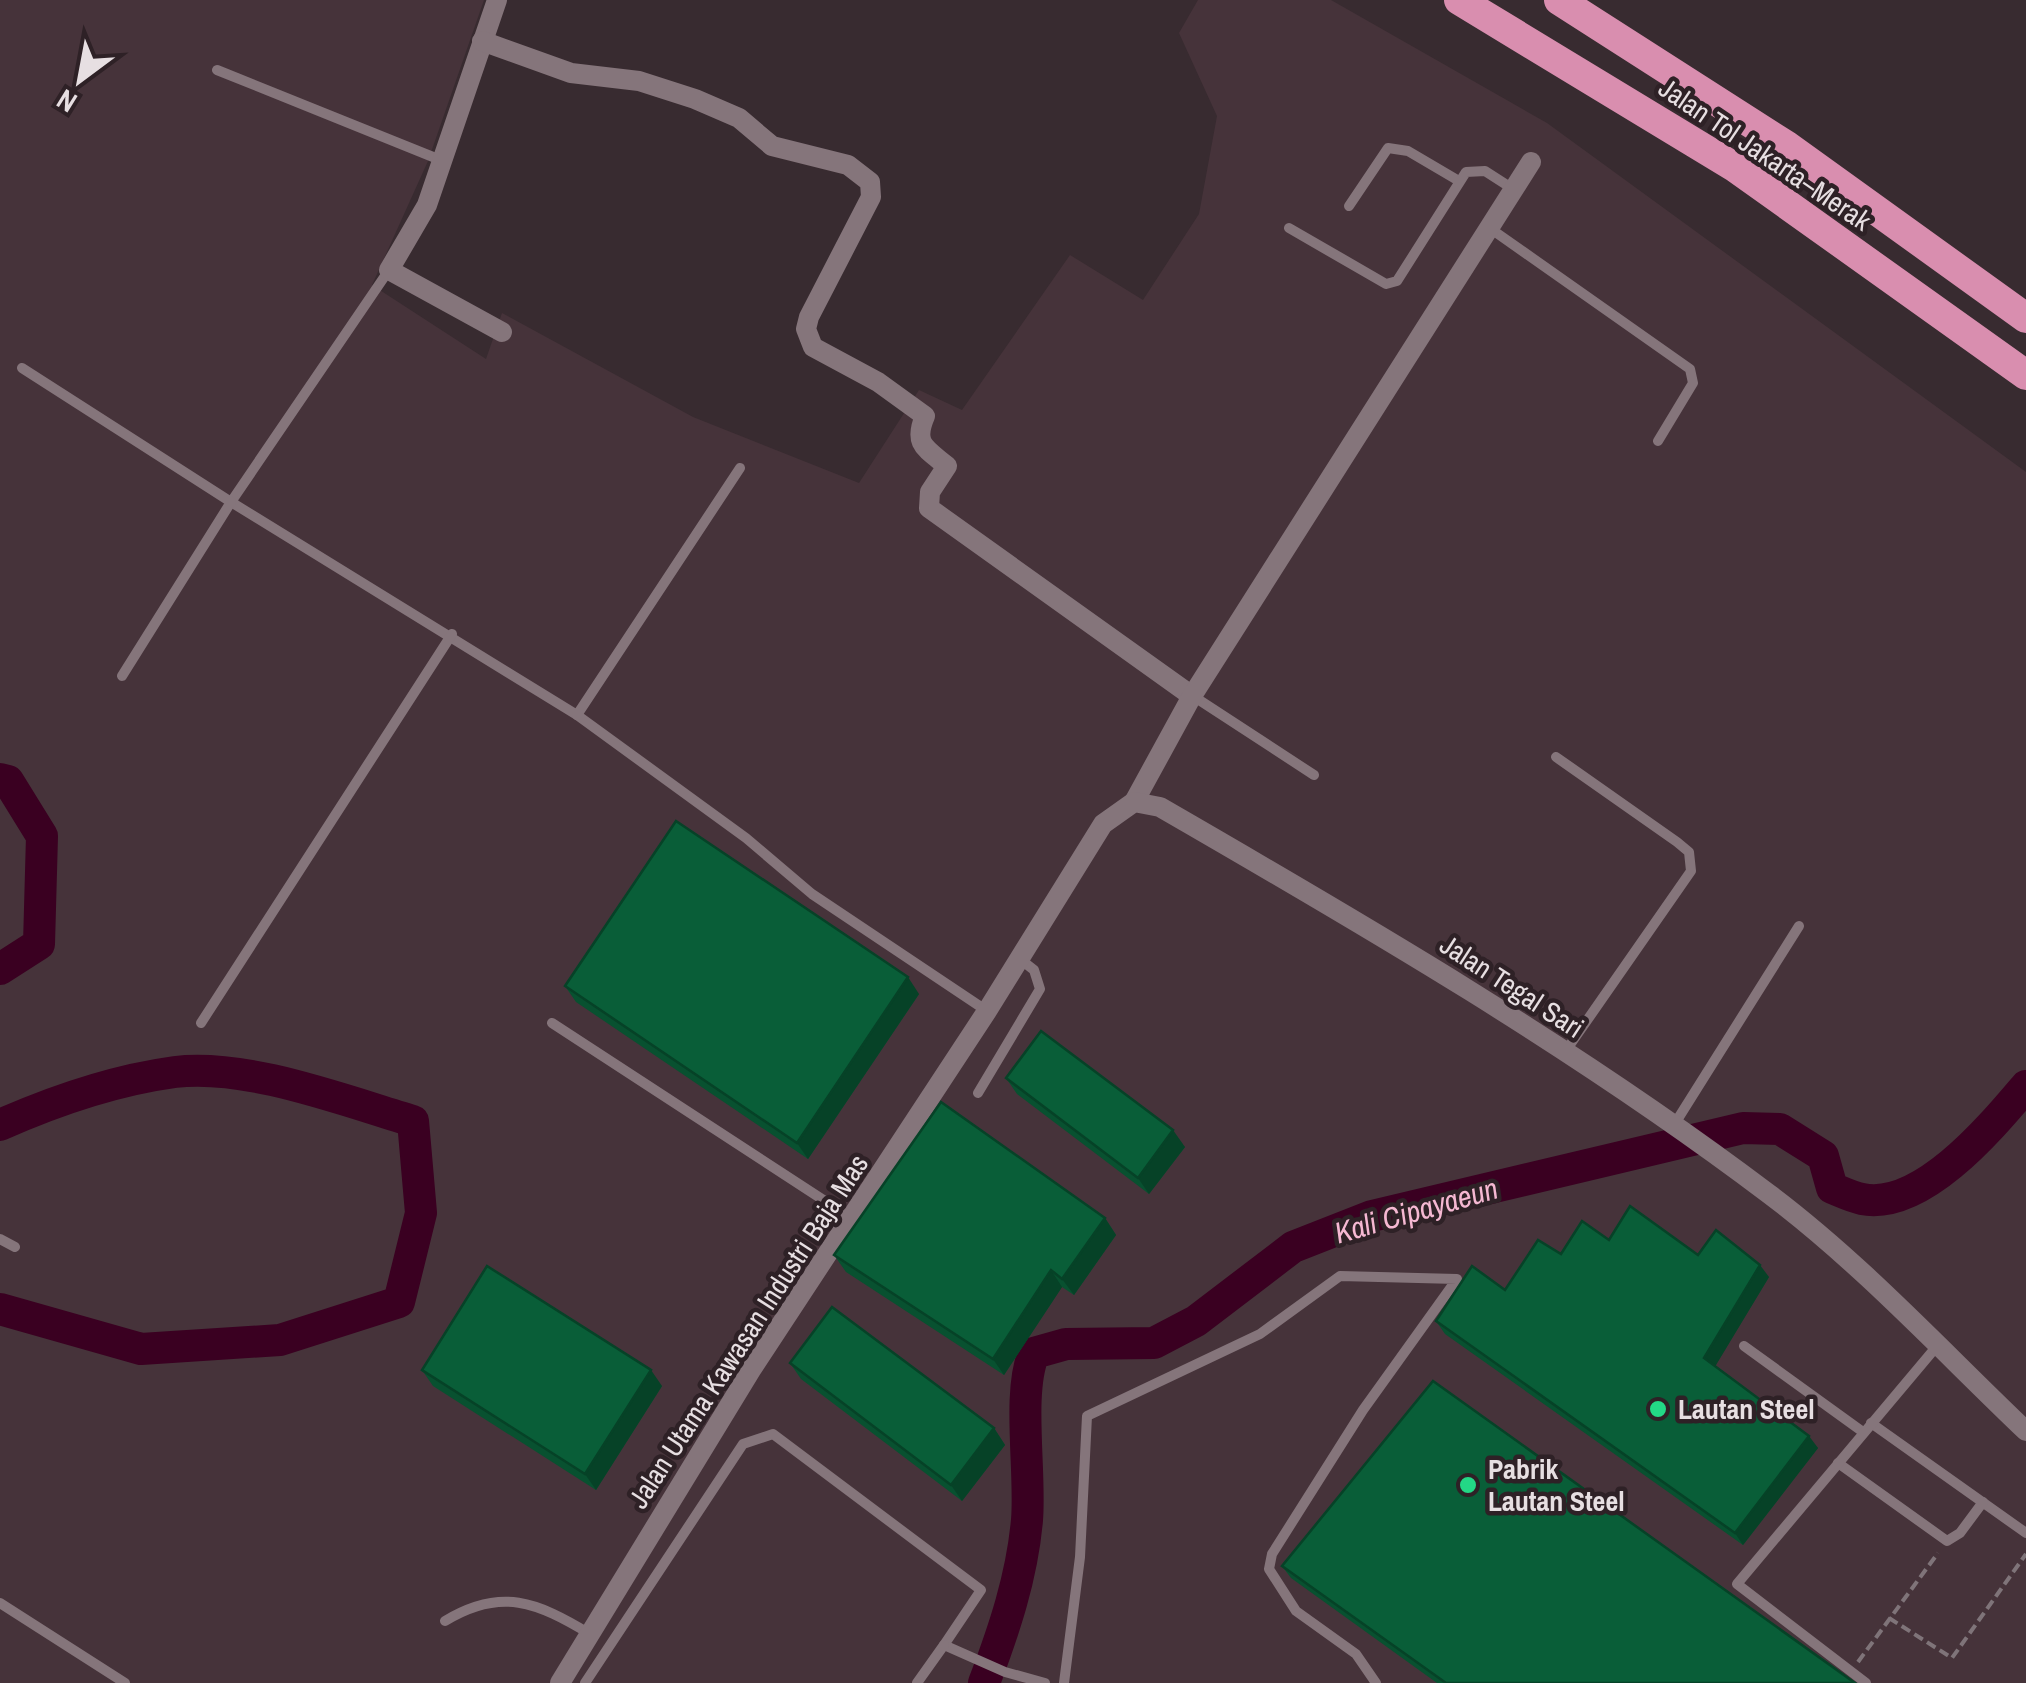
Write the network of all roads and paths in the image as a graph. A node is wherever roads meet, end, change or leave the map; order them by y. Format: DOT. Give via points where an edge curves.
graph roads {
  1 [pos="497,0"];
  2 [pos="1459,0"];
  3 [pos="1559,0"];
  4 [pos="482,41"];
  5 [pos="217,70"];
  6 [pos="444,162"];
  7 [pos="1531,162"];
  8 [pos="1459,180"];
  9 [pos="1513,189"];
  10 [pos="1349,206"];
  11 [pos="1289,228"];
  12 [pos="1491,230"];
  13 [pos="389,270"];
  14 [pos="2026,318"];
  15 [pos="502,332"];
  16 [pos="22,368"];
  17 [pos="2026,376"];
  18 [pos="1658,442"];
  19 [pos="740,468"];
  20 [pos="231,502"];
  21 [pos="452,634"];
  22 [pos="122,676"];
  23 [pos="1192,696"];
  24 [pos="577,715"];
  25 [pos="1556,757"];
  26 [pos="1314,775"];
  27 [pos="1134,802"];
  28 [pos="1799,926"];
  29 [pos="1020,960"];
  30 [pos="987,1011"];
  31 [pos="201,1023"];
  32 [pos="552,1023"];
  33 [pos="1566,1052"];
  34 [pos="978,1093"];
  35 [pos="1680,1130"];
  36 [pos="852,1219"];
  37 [pos="0,1239"];
  38 [pos="15,1247"];
  39 [pos="1744,1346"];
  40 [pos="1937,1346"];
  41 [pos="1867,1428"];
  42 [pos="2026,1431"];
  43 [pos="1838,1463"];
  44 [pos="1983,1502"];
  45 [pos="2026,1533"];
  46 [pos="1947,1541"];
  47 [pos="2026,1554"];
  48 [pos="0,1602"];
  49 [pos="1889,1618"];
  50 [pos="445,1621"];
  51 [pos="590,1634"];
  52 [pos="944,1645"];
  53 [pos="1851,1672"];
  54 [pos="125,1683"];
  55 [pos="560,1683"];
  56 [pos="585,1683"];
  57 [pos="917,1683"];
  58 [pos="1045,1683"];
  59 [pos="1064,1683"];
  60 [pos="1376,1683"];
  61 [pos="1866,1683"];
  1 -- 4 [label="street"];
  2 -- 17 [label="highway, Jalan Tol Jakarta–Merak" via="1736,168"];
  3 -- 14 [label="highway, Jalan Tol Jakarta–Merak" via="1787,146"];
  4 -- 6 [label="street"];
  4 -- 23 [label="street" via="571,73 639,81 696,98 739,118 772,146 848,166 870,182 870,196 806,329 813,347 925,416 918,443 946,466 926,503 938,518"];
  5 -- 6 [label="lane"];
  6 -- 13 [label="street"];
  7 -- 9 [label="street"];
  8 -- 9 [label="lane" via="1485,170"];
  8 -- 10 [label="lane" via="1408,150 1388,148"];
  8 -- 11 [label="lane" via="1402,272 1386,284"];
  9 -- 12 [label="street"];
  12 -- 18 [label="lane" via="1690,368 1693,383"];
  12 -- 23 [label="street"];
  13 -- 15 [label="street"];
  13 -- 20 [label="lane"];
  16 -- 20 [label="lane"];
  19 -- 24 [label="lane"];
  20 -- 21 [label="lane"];
  20 -- 22 [label="lane"];
  21 -- 24 [label="lane"];
  21 -- 31 [label="lane"];
  23 -- 26 [label="lane"];
  23 -- 27 [label="street"];
  24 -- 30 [label="lane" via="812,894"];
  25 -- 33 [label="lane" via="1677,842 1688,852 1691,871"];
  27 -- 29 [label="street" via="1103,824"];
  27 -- 33 [label="street, Jalan Tegal Sari" via="1160,808 1360,922"];
  28 -- 35 [label="lane"];
  29 -- 30 [label="street"];
  29 -- 34 [label="lane" via="1034,970 1040,989"];
  30 -- 36 [label="street, Jalan Utama Kawasan Industri Baja Mas"];
  32 -- 36 [label="lane"];
  33 -- 35 [label="street, Jalan Tegal Sari"];
  35 -- 40 [label="street, Jalan Tegal Sari" via="1772,1196"];
  36 -- 51 [label="street, Jalan Utama Kawasan Industri Baja Mas"];
  37 -- 38 [label="lane"];
  39 -- 41 [label="lane"];
  40 -- 41 [label="lane"];
  40 -- 42 [label="street, Jalan Tegal Sari"];
  41 -- 43 [label="lane"];
  41 -- 44 [label="lane"];
  43 -- 46 [label="lane"];
  43 -- 53 [label="lane" via="1738,1584"];
  44 -- 45 [label="lane"];
  44 -- 46 [label="lane"];
  46 -- 49 [label="path"];
  47 -- 49 [label="path" via="1952,1658"];
  48 -- 54 [label="lane"];
  49 -- 53 [label="path"];
  50 -- 51 [label="lane" via="492,1600 547,1608"];
  51 -- 55 [label="street, Jalan Utama Kawasan Industri Baja Mas"];
  52 -- 56 [label="lane" via="981,1590 773,1434 743,1444"];
  52 -- 57 [label="lane"];
  52 -- 58 [label="lane"];
  53 -- 61 [label="lane"];
  59 -- 60 [label="lane" via="1080,1557 1087,1416 1260,1334 1340,1276 1457,1279 1362,1410 1268,1569 1296,1611 1356,1654"];
}
